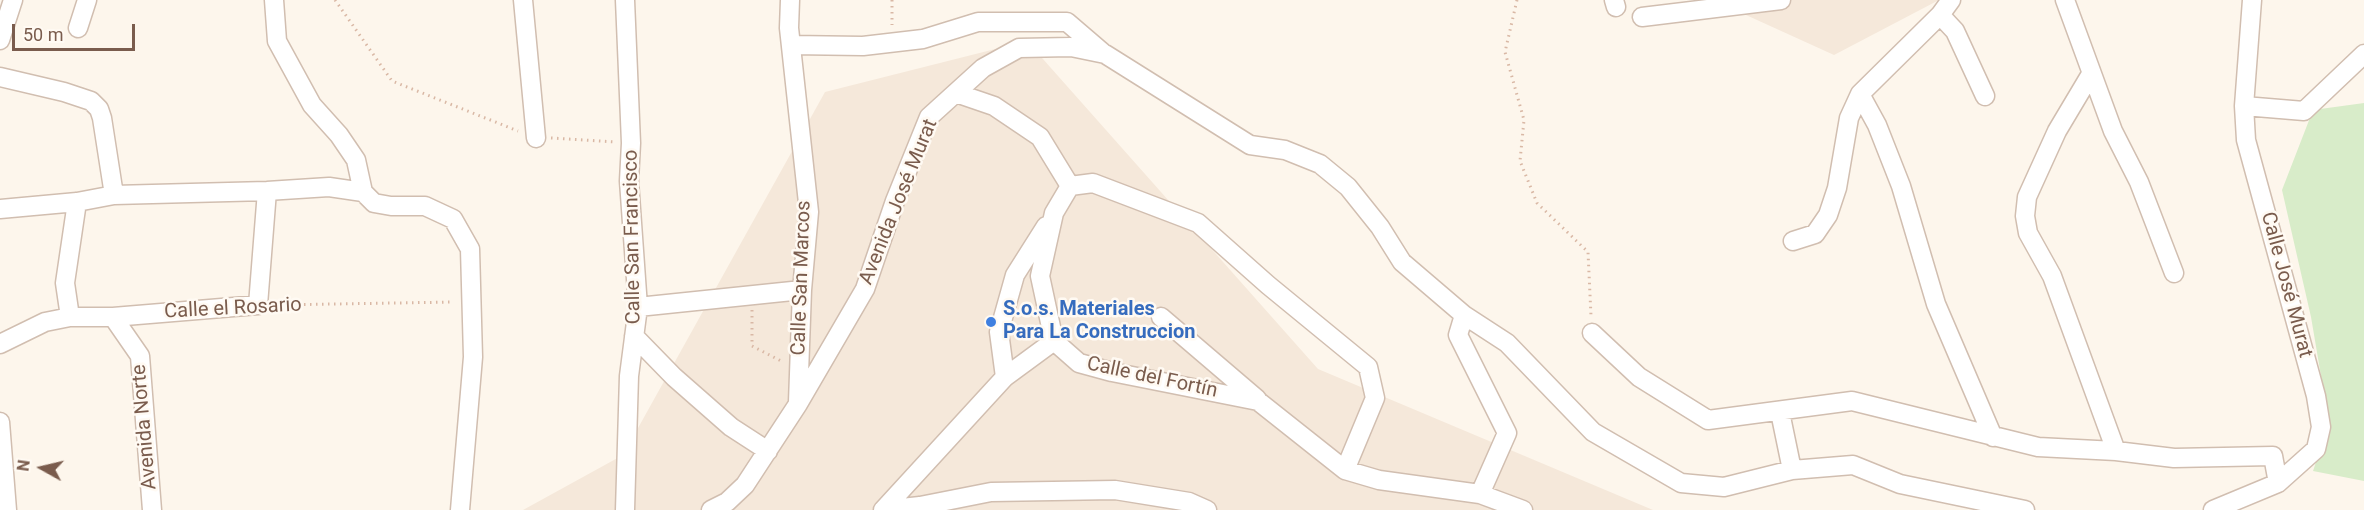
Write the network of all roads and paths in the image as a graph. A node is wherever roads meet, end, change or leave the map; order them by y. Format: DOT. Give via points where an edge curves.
graph roads {
  1 [pos="13,0"];
  2 [pos="87,0"];
  3 [pos="274,0"];
  4 [pos="335,0"];
  5 [pos="523,0"];
  6 [pos="625,0"];
  7 [pos="790,0"];
  8 [pos="892,0"];
  9 [pos="1518,0"];
  10 [pos="1782,0"];
  11 [pos="1951,0"];
  12 [pos="2065,0"];
  13 [pos="2252,0"];
  14 [pos="1761,1"];
  15 [pos="1940,15"];
  16 [pos="1642,17"];
  17 [pos="78,28"];
  18 [pos="0,40"];
  19 [pos="892,42"];
  20 [pos="791,45"];
  21 [pos="1105,54"];
  22 [pos="2364,54"];
  23 [pos="2091,74"];
  24 [pos="0,77"];
  25 [pos="956,93"];
  26 [pos="1860,94"];
  27 [pos="1985,96"];
  28 [pos="2244,106"];
  29 [pos="536,138"];
  30 [pos="631,143"];
  31 [pos="1070,186"];
  32 [pos="267,191"];
  33 [pos="363,192"];
  34 [pos="114,195"];
  35 [pos="77,202"];
  36 [pos="0,209"];
  37 [pos="1054,213"];
  38 [pos="1793,241"];
  39 [pos="2174,273"];
  40 [pos="802,290"];
  41 [pos="751,294"];
  42 [pos="471,302"];
  43 [pos="258,305"];
  44 [pos="638,307"];
  45 [pos="1464,315"];
  46 [pos="70,317"];
  47 [pos="113,317"];
  48 [pos="1161,317"];
  49 [pos="1592,333"];
  50 [pos="634,336"];
  51 [pos="1054,341"];
  52 [pos="0,344"];
  53 [pos="798,370"];
  54 [pos="1005,377"];
  55 [pos="1258,400"];
  56 [pos="798,404"];
  57 [pos="1780,412"];
  58 [pos="0,422"];
  59 [pos="1993,437"];
  60 [pos="2116,451"];
  61 [pos="768,452"];
  62 [pos="1345,470"];
  63 [pos="1792,471"];
  64 [pos="2278,483"];
  65 [pos="1480,494"];
  66 [pos="967,503"];
  67 [pos="723,508"];
  68 [pos="7,510"];
  69 [pos="152,510"];
  70 [pos="460,510"];
  71 [pos="625,510"];
  72 [pos="883,510"];
  73 [pos="1207,510"];
  74 [pos="1523,510"];
  75 [pos="2025,510"];
  76 [pos="2213,510"];
  1 -- 18 [label="street"];
  2 -- 17 [label="street"];
  3 -- 33 [label="street" via="277,41 312,105 356,160"];
  4 -- 29 [label="path" via="392,81"];
  5 -- 29 [label="street"];
  6 -- 30 [label="street, Calle San Francisco"];
  7 -- 20 [label="street, Calle San Marcos"];
  8 -- 19 [label="path"];
  9 -- 49 [label="path" via="1505,52 1524,120 1520,161 1537,203 1588,252"];
  10 -- 14 [label="street"];
  11 -- 15 [label="street"];
  12 -- 23 [label="street"];
  13 -- 28 [label="street, Calle José Murat"];
  14 -- 16 [label="street"];
  15 -- 26 [label="street"];
  15 -- 27 [label="street" via="1955,31"];
  19 -- 20 [label="street" via="863,46"];
  19 -- 21 [label="street" via="923,39 978,22 1067,22"];
  20 -- 40 [label="street, Calle San Marcos" via="808,212"];
  21 -- 25 [label="street, Avenida José Murat" via="1071,47 1019,48 983,68"];
  21 -- 45 [label="street, Avenida José Murat" via="1250,145 1285,150 1320,164 1348,187 1402,262"];
  22 -- 28 [label="street" via="2304,111"];
  23 -- 39 [label="street"];
  23 -- 60 [label="street" via="2057,131 2027,197 2025,216 2028,233 2052,276"];
  24 -- 34 [label="street" via="64,92 91,101 99,109"];
  25 -- 31 [label="street" via="994,106 1040,137"];
  25 -- 56 [label="street, Avenida José Murat" via="929,117 864,289"];
  26 -- 38 [label="street" via="1850,118 1837,188 1827,215 1815,234"];
  26 -- 59 [label="street" via="1901,186 1936,304"];
  28 -- 64 [label="street, Calle José Murat" via="2246,140 2316,396 2321,427 2316,449"];
  29 -- 30 [label="path"];
  30 -- 44 [label="street, Calle San Francisco" via="629,181"];
  31 -- 37 [label="street"];
  31 -- 62 [label="street" via="1093,183 1198,223 1368,368 1375,398"];
  32 -- 33 [label="street" via="329,187"];
  32 -- 34 [label="street"];
  32 -- 43 [label="street"];
  33 -- 42 [label="street" via="374,202 425,206 453,219 470,249"];
  34 -- 35 [label="street"];
  35 -- 36 [label="street"];
  35 -- 46 [label="street" via="65,283"];
  37 -- 51 [label="street" via="1040,276"];
  37 -- 54 [label="street" via="1015,275 999,332"];
  40 -- 41 [label="street"];
  40 -- 53 [label="street, Calle San Marcos"];
  41 -- 44 [label="street"];
  41 -- 53 [label="path" via="752,346"];
  42 -- 43 [label="path, Calle el Rosario"];
  42 -- 70 [label="street" via="473,357"];
  43 -- 47 [label="street, Calle el Rosario"];
  44 -- 50 [label="street, Calle San Francisco"];
  45 -- 63 [label="street, Avenida José Murat" via="1507,343 1593,432 1681,483 1724,487"];
  45 -- 65 [label="street" via="1458,335 1507,433"];
  46 -- 47 [label="street, Calle el Rosario"];
  46 -- 52 [label="street, Calle el Rosario" via="45,322"];
  47 -- 69 [label="street, Avenida Norte" via="140,356"];
  48 -- 55 [label="street, Calle del Fortín"];
  49 -- 57 [label="street" via="1639,377 1708,420"];
  50 -- 61 [label="street" via="731,427"];
  50 -- 71 [label="street, Calle San Francisco"];
  51 -- 54 [label="street"];
  51 -- 55 [label="street, Calle del Fortín" via="1079,363"];
  53 -- 56 [label="street, Calle San Marcos"];
  54 -- 72 [label="street"];
  55 -- 62 [label="street, Calle del Fortín"];
  56 -- 61 [label="street, Avenida José Murat"];
  57 -- 59 [label="street" via="1851,401"];
  57 -- 63 [label="street"];
  58 -- 68 [label="street"];
  59 -- 60 [label="street" via="2038,447"];
  60 -- 64 [label="street" via="2174,458 2273,456"];
  61 -- 67 [label="street, Avenida José Murat"];
  62 -- 65 [label="street, Calle del Fortín" via="1379,480"];
  63 -- 75 [label="street, Avenida José Murat" via="1853,465 1900,484"];
  64 -- 76 [label="street, Calle José Murat"];
  65 -- 74 [label="street, Calle del Fortín"];
  66 -- 72 [label="street"];
  66 -- 73 [label="street" via="991,492 1115,490 1190,502"];
}
